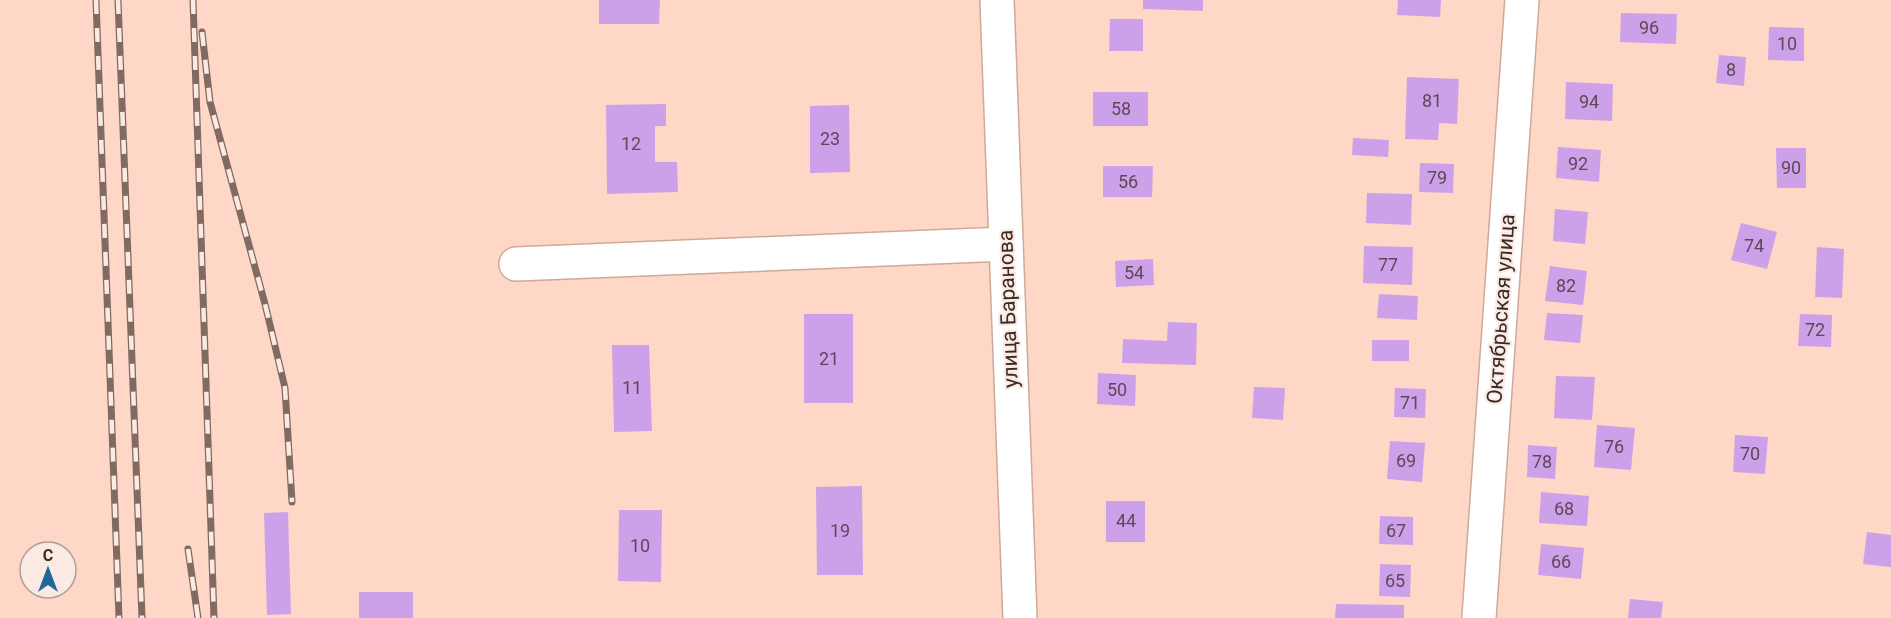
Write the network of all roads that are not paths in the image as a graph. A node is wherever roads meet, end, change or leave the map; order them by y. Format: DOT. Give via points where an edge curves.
graph roads {
  1 [pos="997,0"];
  2 [pos="1522,0"];
  3 [pos="1006,244"];
  4 [pos="516,264"];
  5 [pos="1020,618"];
  6 [pos="1479,618"];
  1 -- 3 [label="street, улица Баранова"];
  2 -- 6 [label="street, Октябрьская улица"];
  3 -- 4 [label="street"];
  3 -- 5 [label="street, улица Баранова"];
}
